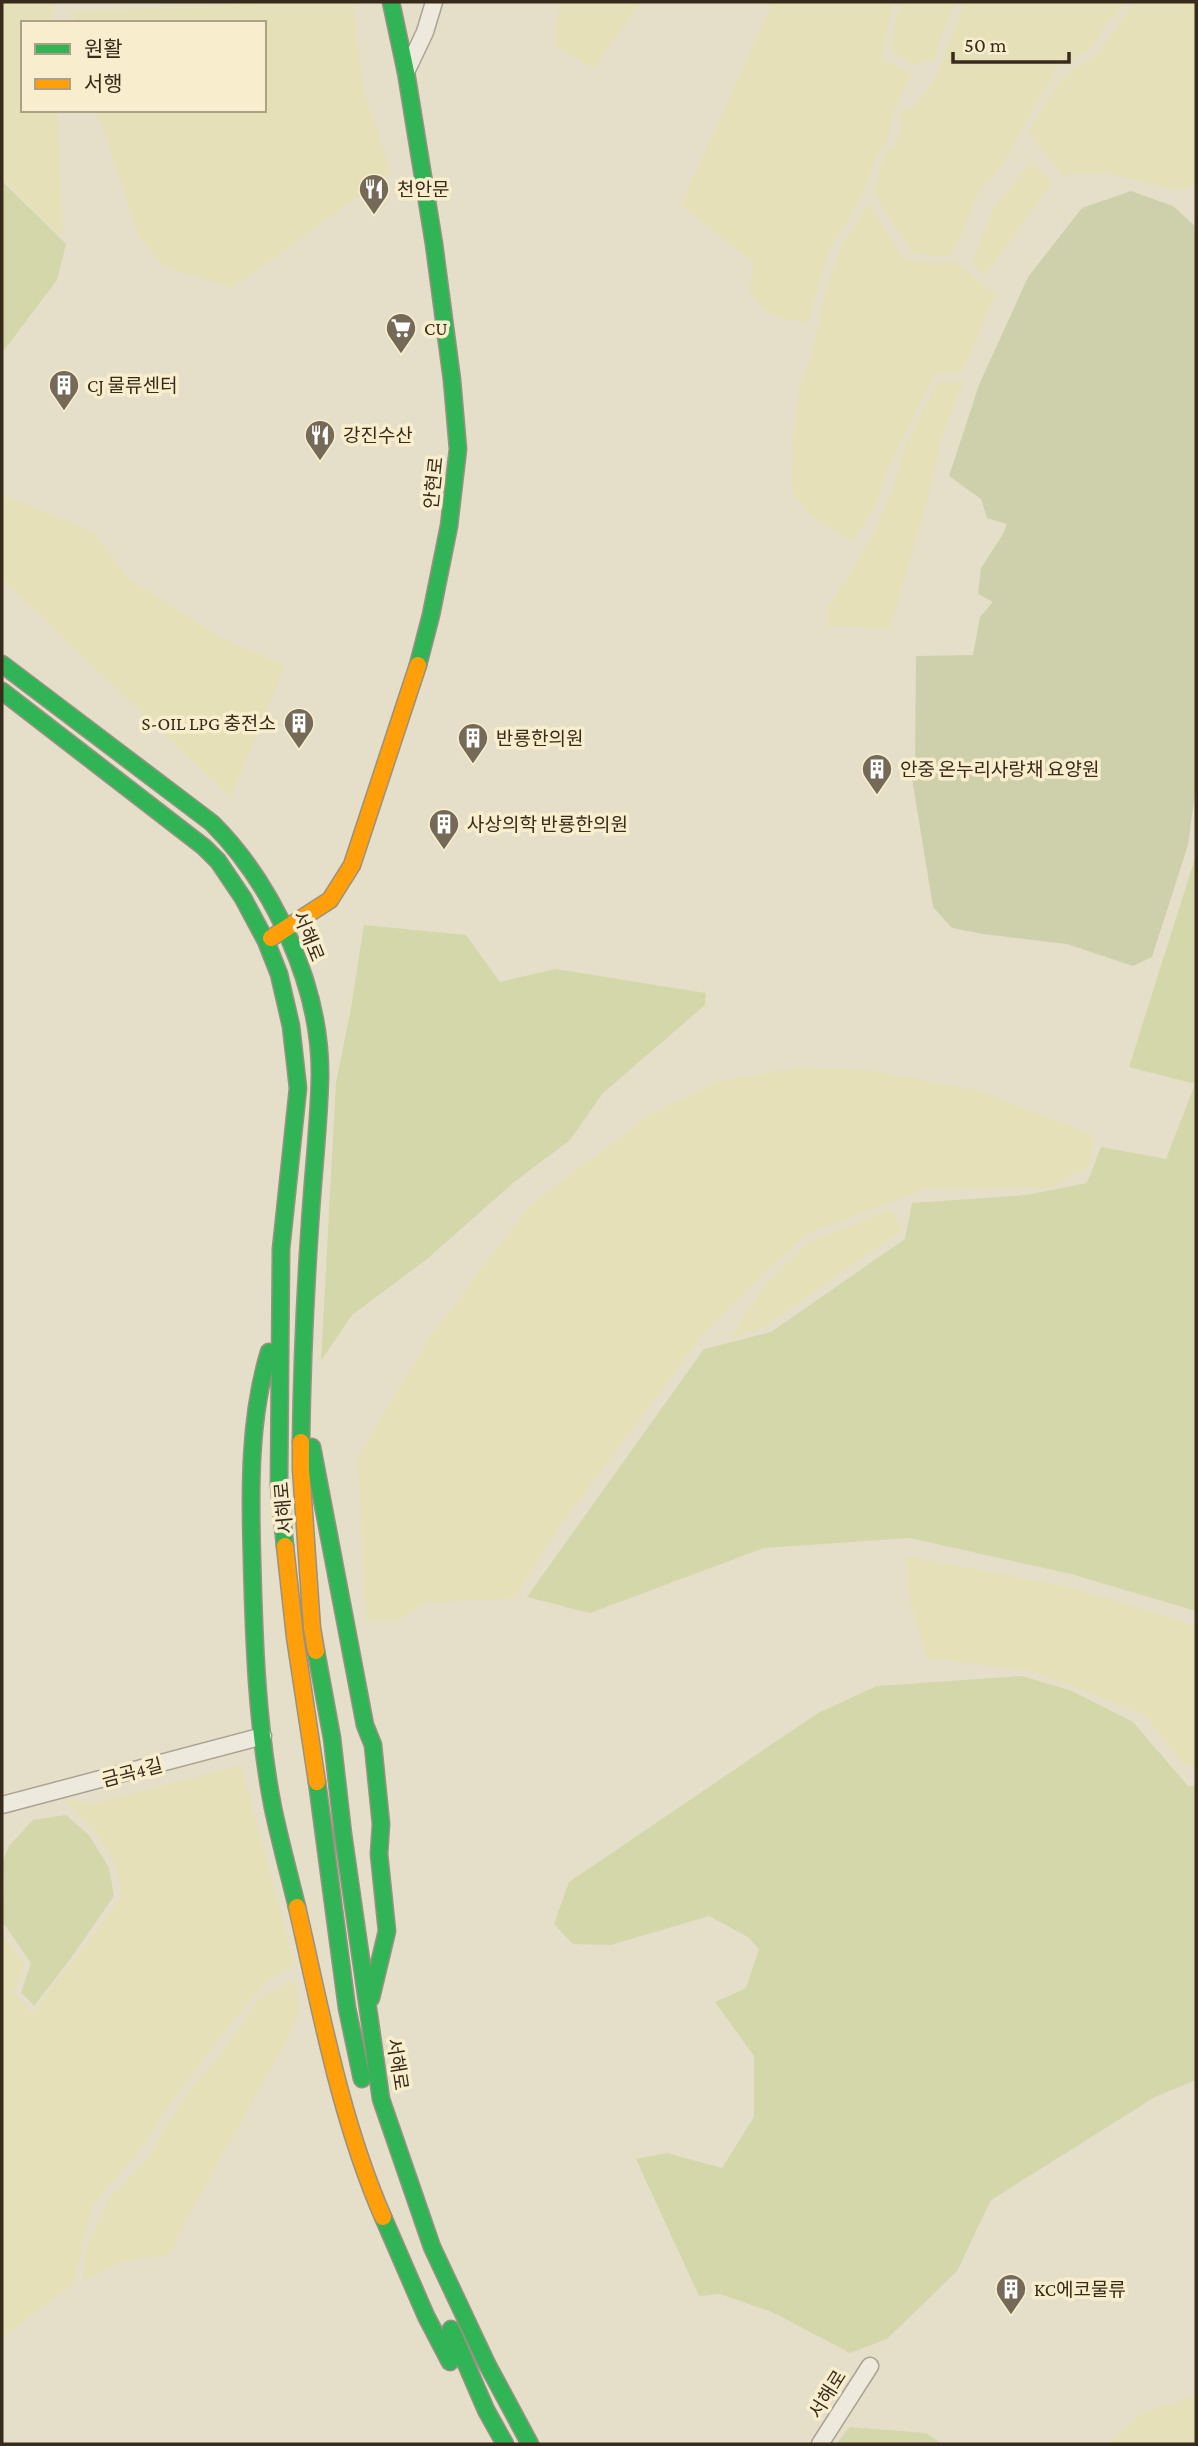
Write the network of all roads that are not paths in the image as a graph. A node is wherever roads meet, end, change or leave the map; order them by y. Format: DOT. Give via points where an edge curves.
graph roads {
  1 [pos="391,2"];
  2 [pos="434,2"];
  3 [pos="406,72"];
  4 [pos="2,664"];
  5 [pos="2,691"];
  6 [pos="286,929"];
  7 [pos="266,941"];
  8 [pos="281,1314"];
  9 [pos="302,1401"];
  10 [pos="263,1736"];
  11 [pos="2,1805"];
  12 [pos="368,2007"];
  13 [pos="436,2292"];
  14 [pos="446,2315"];
  15 [pos="870,2366"];
  16 [pos="486,2410"];
  17 [pos="505,2444"];
  18 [pos="530,2444"];
  19 [pos="820,2444"];
  1 -- 3 [label="main road, 안현로"];
  2 -- 3 [label="street"];
  3 -- 6 [label="main road, 안현로" via="452,380 458,449 449,526 416,673 352,865 330,900"];
  4 -- 6 [label="main road, 서해로" via="212,823 240,854"];
  5 -- 7 [label="main road, 서해로" via="204,847 243,898"];
  6 -- 7 [label="main road, 안현로"];
  6 -- 9 [label="main road, 서해로" via="314,1017 320,1074"];
  7 -- 8 [label="main road, 서해로" via="291,1026 298,1088 281,1249"];
  8 -- 10 [label="main road" via="264,1368 255,1421 250,1506"];
  8 -- 13 [label="main road, 서해로" via="279,1485 295,1637 347,2008 367,2102 412,2237"];
  9 -- 12 [label="main road, 서해로" via="301,1469 312,1628 332,1738"];
  9 -- 12 [label="main road" via="376,1772 387,1931"];
  10 -- 11 [label="street, 금곡4길"];
  10 -- 16 [label="main road" via="273,1806 346,2119 369,2185 426,2316 450,2363"];
  12 -- 18 [label="main road, 서해로" via="381,2099 432,2248"];
  14 -- 16 [label="main road"];
  15 -- 19 [label="street, 서해로"];
  16 -- 17 [label="main road"];
}
